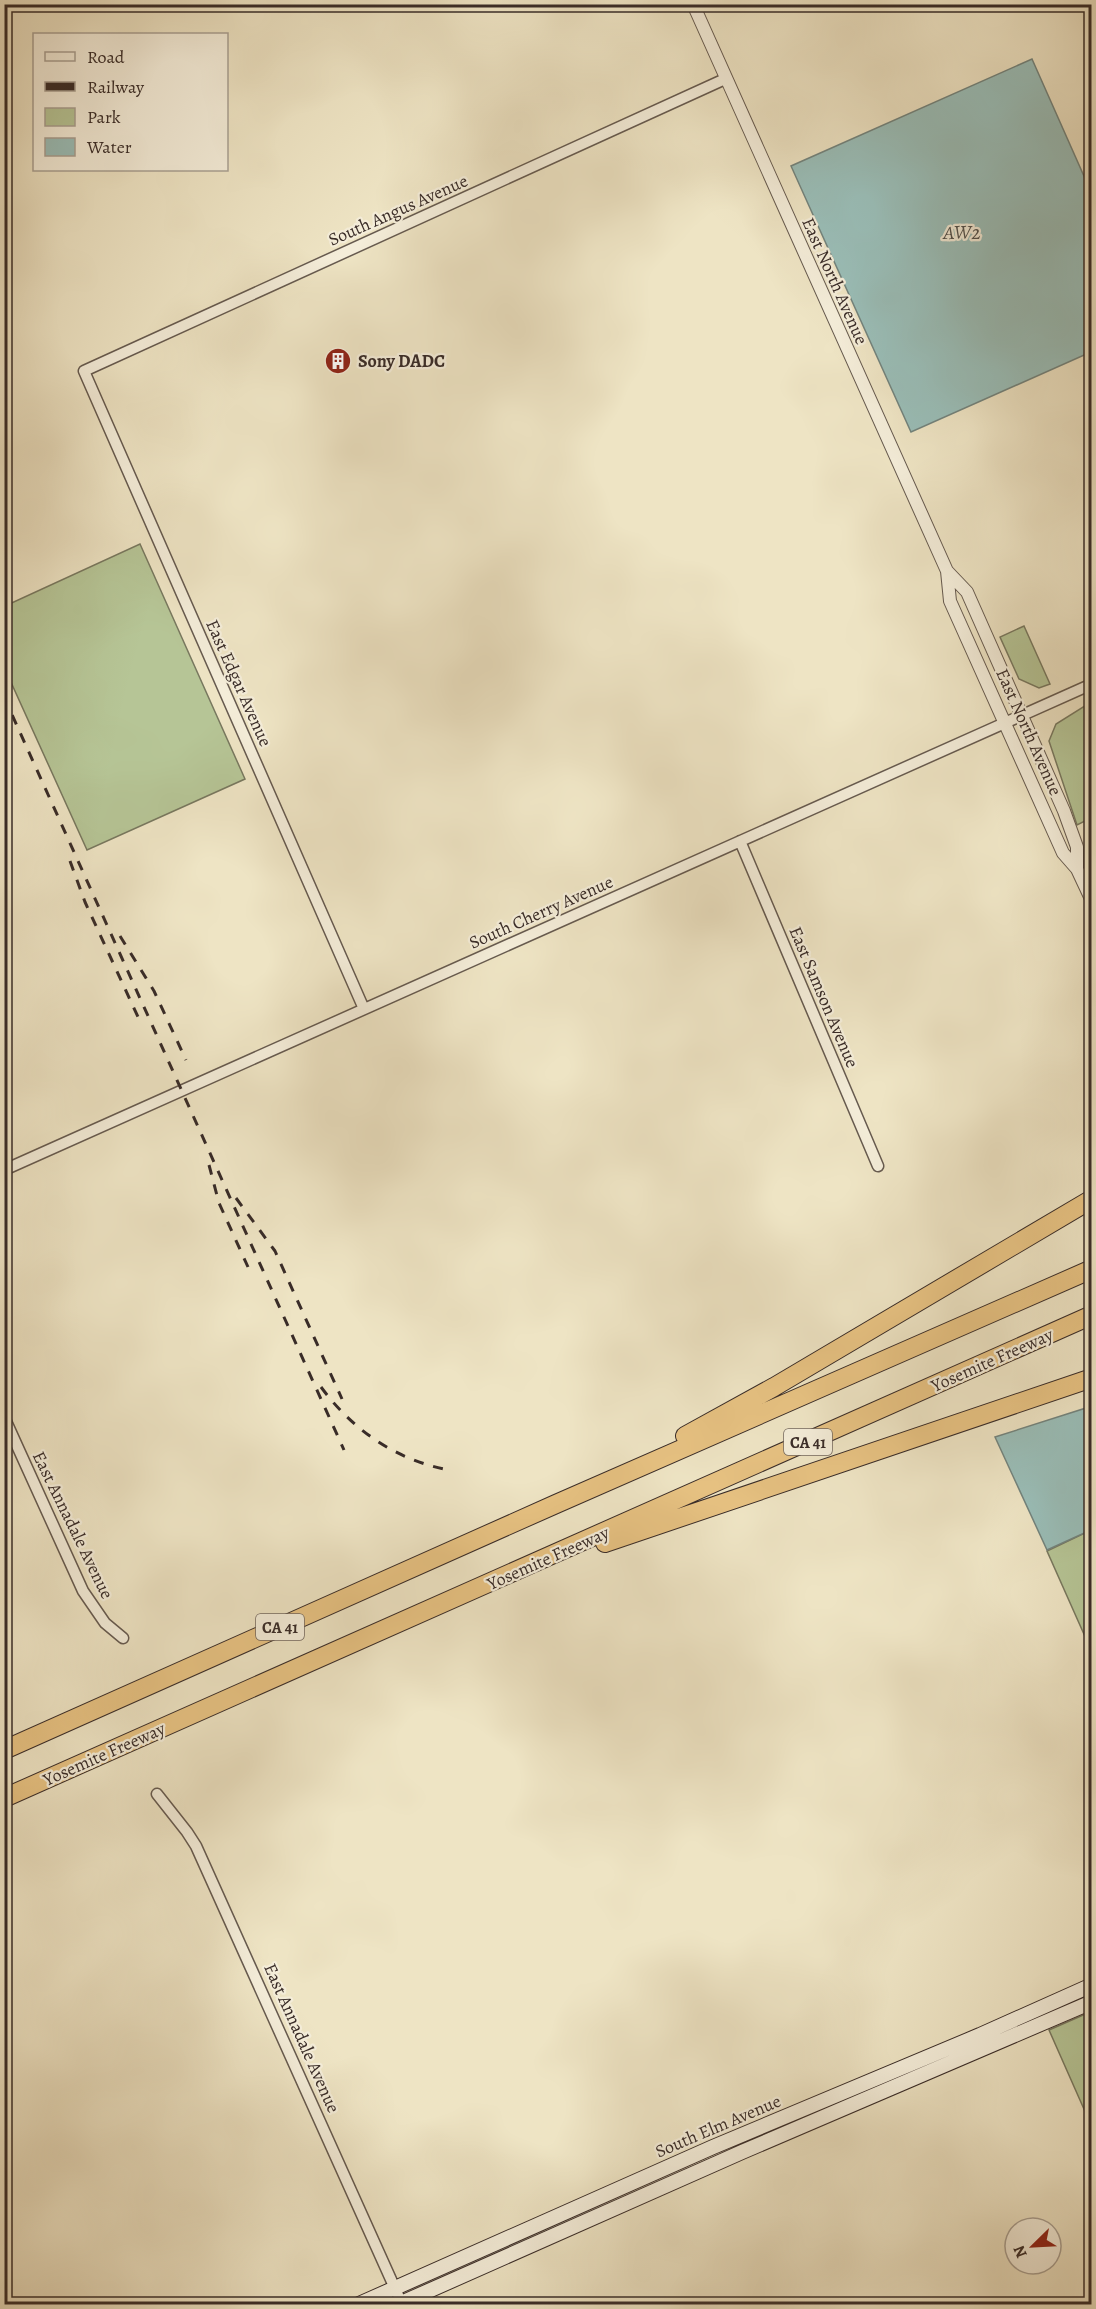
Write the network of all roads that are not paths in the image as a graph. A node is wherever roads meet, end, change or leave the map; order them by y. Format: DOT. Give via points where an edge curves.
graph roads {
  1 [pos="693,4"];
  2 [pos="725,79"];
  3 [pos="84,371"];
  4 [pos="946,571"];
  5 [pos="1092,684"];
  6 [pos="1022,715"];
  7 [pos="1005,722"];
  8 [pos="740,841"];
  9 [pos="1077,870"];
  10 [pos="1092,901"];
  11 [pos="364,1009"];
  12 [pos="878,1166"];
  13 [pos="4,1170"];
  14 [pos="1092,1199"];
  15 [pos="1092,1269"];
  16 [pos="1092,1315"];
  17 [pos="1092,1378"];
  18 [pos="4,1417"];
  19 [pos="556,1504"];
  20 [pos="524,1569"];
  21 [pos="123,1638"];
  22 [pos="4,1750"];
  23 [pos="157,1794"];
  24 [pos="4,1798"];
  25 [pos="1092,1985"];
  26 [pos="1092,2002"];
  27 [pos="910,2064"];
  28 [pos="916,2079"];
  29 [pos="395,2289"];
  30 [pos="360,2304"];
  31 [pos="401,2304"];
  1 -- 2 [label="street, East North Avenue"];
  2 -- 3 [label="street, South Angus Avenue"];
  2 -- 4 [label="street, East North Avenue"];
  3 -- 11 [label="street, East Edgar Avenue"];
  4 -- 6 [label="street, East North Avenue" via="967,592"];
  4 -- 7 [label="street, East North Avenue" via="950,601"];
  5 -- 6 [label="street, South Cherry Avenue"];
  6 -- 7 [label="street, South Cherry Avenue"];
  6 -- 9 [label="street, East North Avenue" via="1077,847"];
  7 -- 8 [label="street, South Cherry Avenue"];
  7 -- 9 [label="street, East North Avenue" via="1063,853"];
  8 -- 11 [label="street, South Cherry Avenue"];
  8 -- 12 [label="street, East Samson Avenue"];
  9 -- 10 [label="street, East North Avenue"];
  11 -- 13 [label="street, South Cherry Avenue"];
  14 -- 19 [label="highway" via="774,1387"];
  15 -- 19 [label="highway, CA 41"];
  16 -- 20 [label="highway, Yosemite Freeway / CA 41"];
  17 -- 20 [label="highway"];
  18 -- 21 [label="street, East Annadale Avenue" via="83,1591 105,1623"];
  19 -- 22 [label="highway, CA 41"];
  20 -- 24 [label="highway, Yosemite Freeway / CA 41"];
  23 -- 29 [label="street, East Annadale Avenue" via="196,1846"];
  25 -- 27 [label="main road, South Elm Avenue"];
  26 -- 28 [label="main road, South Elm Avenue"];
  27 -- 28 [label="main road"];
  27 -- 29 [label="main road, South Elm Avenue"];
  28 -- 31 [label="main road, South Elm Avenue"];
  29 -- 30 [label="main road, South Elm Avenue"];
  29 -- 31 [label="street, East Annadale Avenue"];
}
